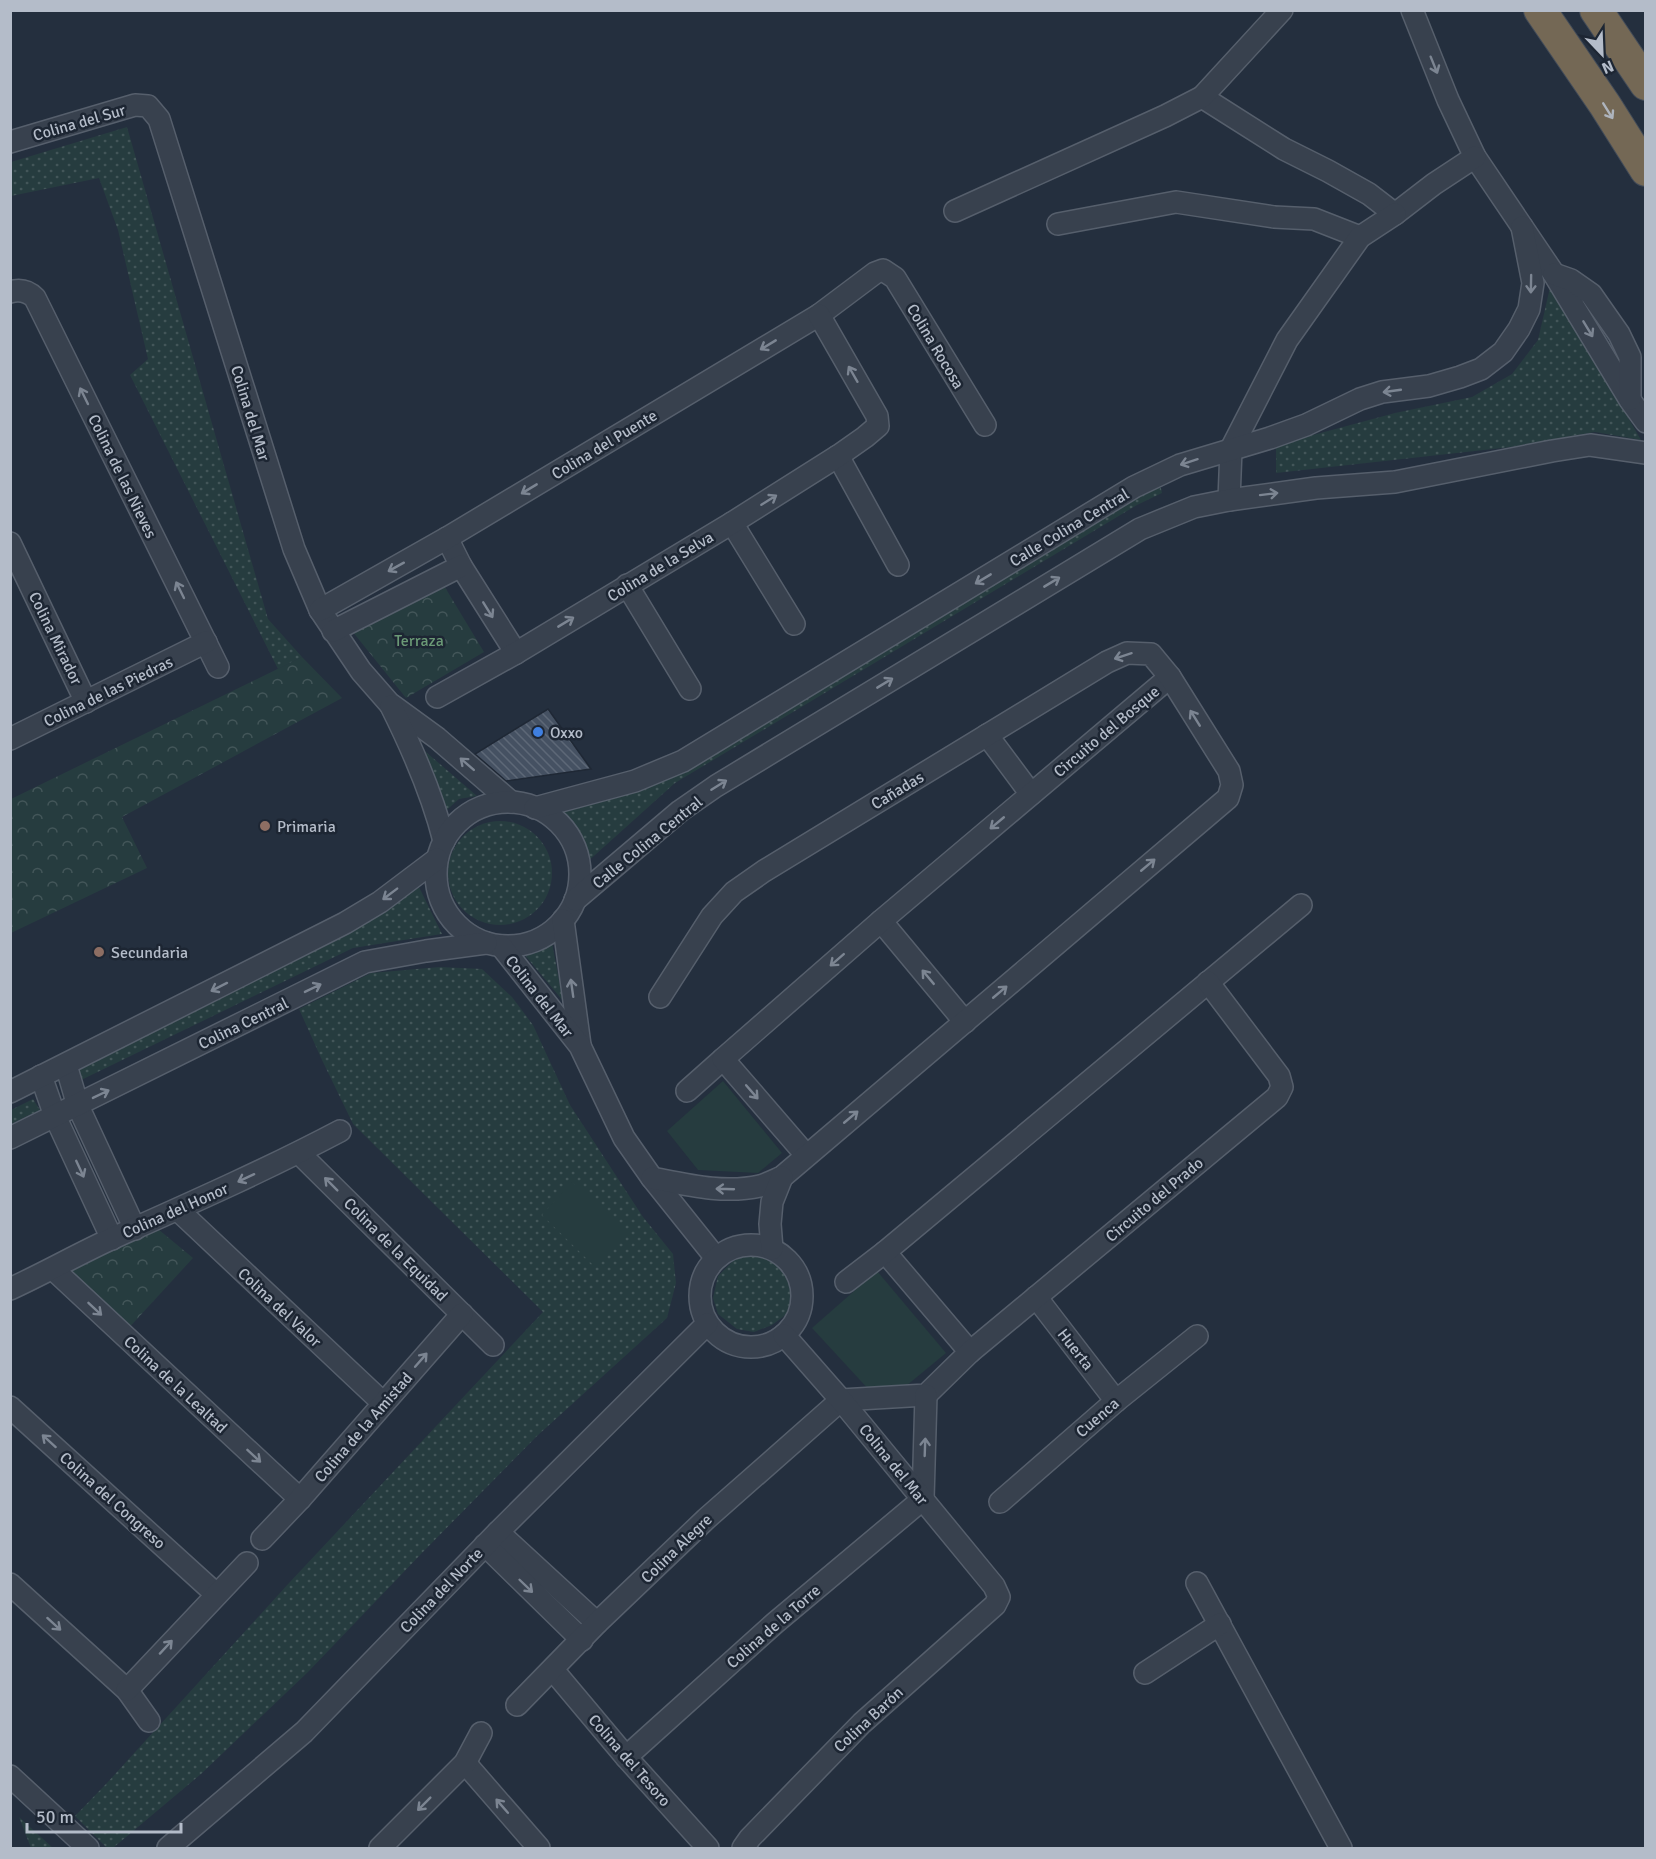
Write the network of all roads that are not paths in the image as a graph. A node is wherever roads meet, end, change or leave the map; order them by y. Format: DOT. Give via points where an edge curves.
graph roads {
  1 [pos="1282,10"];
  2 [pos="1412,10"];
  3 [pos="1540,10"];
  4 [pos="1596,10"];
  5 [pos="1646,84"];
  6 [pos="1202,98"];
  7 [pos="148,106"];
  8 [pos="10,142"];
  9 [pos="1475,158"];
  10 [pos="1646,170"];
  11 [pos="955,211"];
  12 [pos="1395,214"];
  13 [pos="1058,224"];
  14 [pos="1522,227"];
  15 [pos="1360,237"];
  16 [pos="883,270"];
  17 [pos="16,291"];
  18 [pos="819,315"];
  19 [pos="1646,422"];
  20 [pos="985,425"];
  21 [pos="1231,449"];
  22 [pos="1646,453"];
  23 [pos="838,456"];
  24 [pos="1229,500"];
  25 [pos="732,523"];
  26 [pos="447,538"];
  27 [pos="10,543"];
  28 [pos="898,565"];
  29 [pos="461,566"];
  30 [pos="627,585"];
  31 [pos="320,610"];
  32 [pos="794,624"];
  33 [pos="333,631"];
  34 [pos="206,642"];
  35 [pos="516,653"];
  36 [pos="218,667"];
  37 [pos="1170,677"];
  38 [pos="690,689"];
  39 [pos="438,697"];
  40 [pos="87,702"];
  41 [pos="389,702"];
  42 [pos="987,735"];
  43 [pos="10,739"];
  44 [pos="1031,794"];
  45 [pos="511,802"];
  46 [pos="536,808"];
  47 [pos="440,850"];
  48 [pos="575,900"];
  49 [pos="1301,905"];
  50 [pos="563,920"];
  51 [pos="881,921"];
  52 [pos="493,944"];
  53 [pos="1208,982"];
  54 [pos="660,997"];
  55 [pos="965,1022"];
  56 [pos="580,1046"];
  57 [pos="723,1059"];
  58 [pos="66,1065"];
  59 [pos="41,1076"];
  60 [pos="687,1091"];
  61 [pos="10,1092"];
  62 [pos="78,1106"];
  63 [pos="55,1116"];
  64 [pos="340,1131"];
  65 [pos="10,1138"];
  66 [pos="299,1153"];
  67 [pos="806,1155"];
  68 [pos="782,1177"];
  69 [pos="652,1178"];
  70 [pos="178,1210"];
  71 [pos="135,1229"];
  72 [pos="112,1239"];
  73 [pos="772,1249"];
  74 [pos="885,1252"];
  75 [pos="716,1258"];
  76 [pos="53,1269"];
  77 [pos="846,1282"];
  78 [pos="10,1289"];
  79 [pos="1036,1297"];
  80 [pos="462,1314"];
  81 [pos="707,1324"];
  82 [pos="784,1335"];
  83 [pos="1197,1335"];
  84 [pos="493,1345"];
  85 [pos="970,1352"];
  86 [pos="926,1395"];
  87 [pos="841,1400"];
  88 [pos="1116,1401"];
  89 [pos="383,1403"];
  90 [pos="10,1407"];
  91 [pos="300,1499"];
  92 [pos="923,1499"];
  93 [pos="1000,1502"];
  94 [pos="491,1538"];
  95 [pos="262,1539"];
  96 [pos="247,1563"];
  97 [pos="1197,1583"];
  98 [pos="10,1584"];
  99 [pos="216,1594"];
  100 [pos="999,1597"];
  101 [pos="597,1623"];
  102 [pos="1220,1624"];
  103 [pos="582,1640"];
  104 [pos="553,1670"];
  105 [pos="1145,1673"];
  106 [pos="127,1690"];
  107 [pos="517,1705"];
  108 [pos="149,1721"];
  109 [pos="481,1733"];
  110 [pos="626,1757"];
  111 [pos="465,1763"];
  112 [pos="10,1776"];
  113 [pos="88,1848"];
  114 [pos="168,1848"];
  115 [pos="380,1848"];
  116 [pos="538,1848"];
  117 [pos="708,1848"];
  118 [pos="743,1848"];
  119 [pos="1341,1848"];
  1 -- 6 [label="street"];
  2 -- 9 [label="street, one-way"];
  3 -- 10 [label="highway, one-way"];
  4 -- 5 [label="highway"];
  6 -- 11 [label="street"];
  6 -- 12 [label="street"];
  7 -- 8 [label="street, Colina del Sur" via="135,105"];
  7 -- 31 [label="street, Colina del Mar" via="159,119 294,549"];
  9 -- 12 [label="street"];
  9 -- 14 [label="street"];
  12 -- 15 [label="street"];
  13 -- 15 [label="street" via="1176,202 1274,218 1314,219"];
  14 -- 19 [label="street, one-way"];
  14 -- 21 [label="street, Calle Colina Central, one-way" via="1533,283 1528,309 1503,352 1481,369 1429,386 1360,399 1306,425"];
  15 -- 21 [label="street" via="1287,340"];
  16 -- 18 [label="street, Colina del Puente"];
  16 -- 20 [label="street, Colina Rocosa" via="895,278"];
  34 -- 17 [label="street, Colina de las Nieves, one-way" via="35,298"];
  23 -- 18 [label="street, Colina de la Selva, one-way" via="878,426 878,416"];
  18 -- 26 [label="street, Colina del Puente, one-way"];
  21 -- 24 [label="street"];
  21 -- 46 [label="street, Calle Colina Central, one-way" via="1180,465 1134,487 683,761 635,781"];
  24 -- 22 [label="street, Calle Colina Central, one-way" via="1395,482 1590,445"];
  25 -- 23 [label="street, Colina de la Selva, one-way"];
  23 -- 28 [label="street"];
  48 -- 24 [label="street, Calle Colina Central, one-way" via="680,811 716,786 1140,529 1194,507"];
  25 -- 30 [label="street, Colina de la Selva"];
  25 -- 32 [label="street"];
  26 -- 29 [label="street"];
  26 -- 31 [label="street, Colina del Puente, one-way"];
  27 -- 40 [label="street, Colina Mirador"];
  29 -- 33 [label="street"];
  29 -- 35 [label="street, one-way"];
  35 -- 30 [label="street, Colina de la Selva, one-way"];
  30 -- 38 [label="street"];
  31 -- 33 [label="street, Colina del Mar"];
  33 -- 41 [label="street, Colina del Mar"];
  34 -- 36 [label="street, Colina de las Nieves"];
  34 -- 40 [label="street, Colina de las Piedras"];
  35 -- 39 [label="street, Colina de la Selva"];
  37 -- 42 [label="street, Cañadas, one-way" via="1151,654 1127,653"];
  37 -- 44 [label="street, Circuito del Bosque"];
  55 -- 37 [label="street, Circuito del Bosque, one-way" via="1227,798 1232,785 1229,771"];
  40 -- 43 [label="street, Colina de las Piedras"];
  45 -- 41 [label="street, Colina del Mar, one-way"];
  41 -- 47 [label="street, Colina del Mar" via="437,811"];
  42 -- 44 [label="street"];
  42 -- 54 [label="street, Cañadas" via="734,892 712,916"];
  44 -- 51 [label="street, Circuito del Bosque, one-way"];
  45 -- 46 [label="street"];
  45 -- 47 [label="street" via="484,806 461,820"];
  46 -- 48 [label="street" via="554,819 569,836 578,856 580,878"];
  47 -- 52 [label="street" via="436,881 451,919 467,934"];
  47 -- 58 [label="street, one-way" via="380,902 345,923"];
  48 -- 50 [label="street"];
  49 -- 53 [label="street"];
  50 -- 52 [label="street" via="546,935 524,944"];
  56 -- 50 [label="street, Colina del Mar, one-way"];
  55 -- 51 [label="street, one-way"];
  51 -- 57 [label="street, Circuito del Bosque, one-way"];
  52 -- 56 [label="street, Colina del Mar"];
  62 -- 52 [label="street, Colina Central, one-way" via="365,962"];
  53 -- 74 [label="street"];
  53 -- 79 [label="street, Circuito del Prado" via="1280,1076 1282,1087 1277,1097"];
  67 -- 55 [label="street, Circuito del Bosque, one-way"];
  56 -- 69 [label="street, Colina del Mar" via="624,1138"];
  57 -- 60 [label="street, Circuito del Bosque"];
  57 -- 67 [label="street, one-way"];
  58 -- 59 [label="street"];
  58 -- 62 [label="street"];
  59 -- 61 [label="street"];
  59 -- 63 [label="street"];
  62 -- 63 [label="street, Colina Central"];
  62 -- 71 [label="street"];
  63 -- 65 [label="street, Colina Central"];
  63 -- 72 [label="street, one-way"];
  64 -- 66 [label="street, Colina del Honor"];
  66 -- 70 [label="street, Colina del Honor, one-way"];
  80 -- 66 [label="street, Colina de la Equidad, one-way"];
  67 -- 68 [label="street, Circuito del Bosque"];
  68 -- 69 [label="street, Circuito del Bosque, one-way" via="762,1186 736,1189 701,1188"];
  68 -- 73 [label="street, Circuito del Bosque" via="772,1202"];
  69 -- 75 [label="street, Colina del Mar"];
  70 -- 71 [label="street, Colina del Honor"];
  70 -- 89 [label="street, Colina del Valor"];
  71 -- 72 [label="street, Colina del Honor"];
  72 -- 76 [label="street, Colina del Honor"];
  73 -- 75 [label="street" via="743,1245"];
  73 -- 82 [label="street" via="794,1268 800,1281 800,1310"];
  74 -- 77 [label="street"];
  74 -- 85 [label="street"];
  75 -- 81 [label="street" via="701,1282 700,1304"];
  76 -- 78 [label="street, Colina del Honor"];
  76 -- 91 [label="street, Colina de la Lealtad, one-way"];
  79 -- 85 [label="street, Circuito del Prado"];
  79 -- 88 [label="street, Huerta"];
  80 -- 84 [label="street, Colina de la Equidad"];
  89 -- 80 [label="street, Colina de la Amistad, one-way"];
  81 -- 82 [label="street" via="729,1343 743,1347 772,1343"];
  81 -- 94 [label="street, Colina del Norte"];
  82 -- 87 [label="street, Colina del Mar"];
  83 -- 88 [label="street, Cuenca"];
  85 -- 86 [label="street, Circuito del Prado"];
  86 -- 87 [label="street"];
  92 -- 86 [label="street, one-way"];
  87 -- 92 [label="street, Colina del Mar"];
  87 -- 101 [label="street, Colina Alegre" via="706,1519"];
  88 -- 93 [label="street, Cuenca"];
  89 -- 91 [label="street, Colina de la Amistad"];
  99 -- 90 [label="street, Colina del Congreso, one-way"];
  91 -- 95 [label="street, Colina de la Amistad"];
  92 -- 100 [label="street, Colina del Mar"];
  92 -- 110 [label="street, Colina de la Torre" via="775,1623"];
  94 -- 101 [label="street"];
  94 -- 103 [label="street, one-way"];
  94 -- 114 [label="street, Colina del Norte" via="304,1732"];
  96 -- 99 [label="street"];
  97 -- 102 [label="street"];
  98 -- 106 [label="street, one-way"];
  106 -- 99 [label="street, one-way"];
  100 -- 118 [label="street, Colina Barón" via="995,1605 862,1723"];
  101 -- 103 [label="street, Colina Alegre"];
  102 -- 105 [label="street"];
  102 -- 119 [label="street"];
  103 -- 104 [label="street, Colina Alegre"];
  104 -- 107 [label="street, Colina Alegre"];
  104 -- 110 [label="street, Colina del Tesoro"];
  106 -- 108 [label="street"];
  109 -- 111 [label="street"];
  110 -- 117 [label="street, Colina del Tesoro"];
  111 -- 115 [label="street, one-way"];
  116 -- 111 [label="street, one-way"];
  112 -- 113 [label="street"];
}
